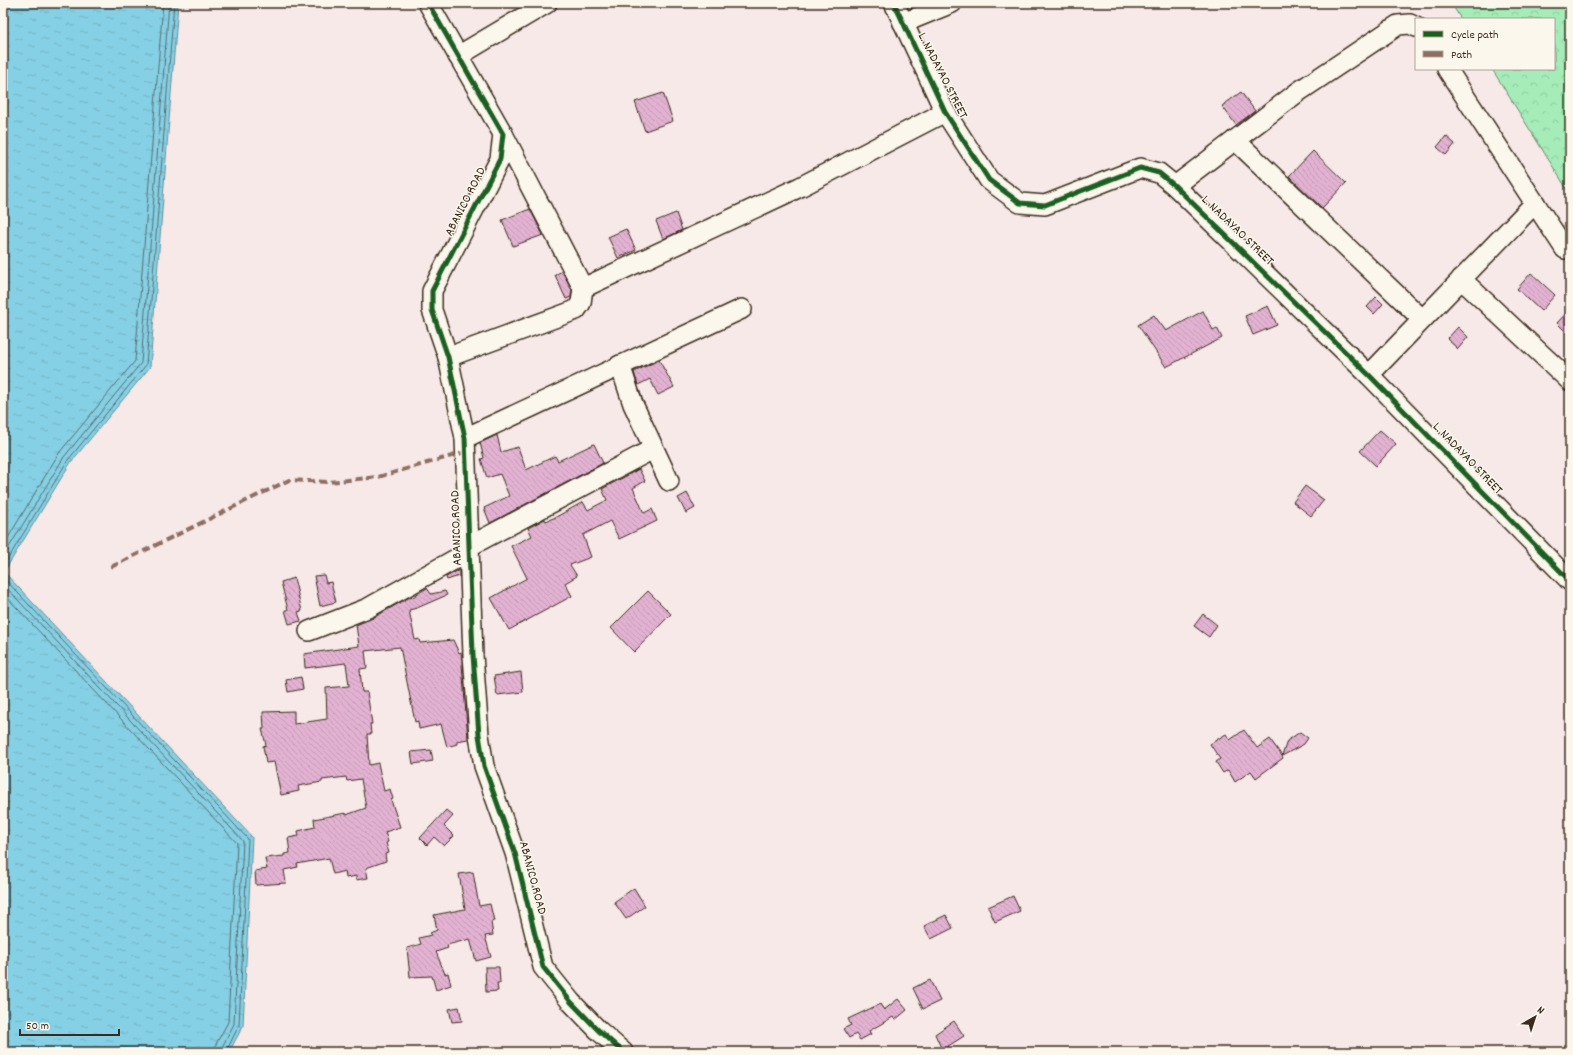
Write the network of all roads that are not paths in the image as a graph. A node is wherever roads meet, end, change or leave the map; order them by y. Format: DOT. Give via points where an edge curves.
graph roads {
  1 [pos="428,3"];
  2 [pos="547,3"];
  3 [pos="894,3"];
  4 [pos="952,3"];
  5 [pos="904,23"];
  6 [pos="1415,26"];
  7 [pos="458,56"];
  8 [pos="1448,70"];
  9 [pos="945,112"];
  10 [pos="503,134"];
  11 [pos="1235,140"];
  12 [pos="1175,186"];
  13 [pos="1535,203"];
  14 [pos="1565,249"];
  15 [pos="1461,279"];
  16 [pos="583,288"];
  17 [pos="742,308"];
  18 [pos="1422,319"];
  19 [pos="448,357"];
  20 [pos="620,365"];
  21 [pos="1368,374"];
  22 [pos="1570,381"];
  23 [pos="465,438"];
  24 [pos="653,449"];
  25 [pos="669,481"];
  26 [pos="468,549"];
  27 [pos="1570,581"];
  28 [pos="309,631"];
  29 [pos="623,1052"];
  1 -- 7 [label="street"];
  2 -- 7 [label="street"];
  3 -- 5 [label="street, L. NADAYAO STREET"];
  4 -- 5 [label="street"];
  5 -- 9 [label="street, L. NADAYAO STREET"];
  6 -- 11 [label="street" via="1410,24 1398,25 1298,92"];
  7 -- 10 [label="street"];
  8 -- 13 [label="street"];
  9 -- 12 [label="street, L. NADAYAO STREET" via="989,180 1020,203 1045,205 1140,168 1159,173"];
  9 -- 16 [label="street" via="800,187"];
  10 -- 16 [label="street"];
  10 -- 19 [label="street, ABANICO ROAD" via="500,159 432,291 432,310"];
  11 -- 12 [label="street"];
  11 -- 18 [label="street"];
  12 -- 21 [label="street, L. NADAYAO STREET"];
  13 -- 14 [label="street"];
  13 -- 15 [label="street"];
  15 -- 18 [label="street"];
  15 -- 22 [label="street"];
  16 -- 19 [label="street" via="581,304 576,310"];
  17 -- 20 [label="street"];
  18 -- 21 [label="street"];
  19 -- 23 [label="street, ABANICO ROAD"];
  20 -- 23 [label="street"];
  20 -- 24 [label="street" via="633,404"];
  21 -- 27 [label="street, L. NADAYAO STREET"];
  23 -- 26 [label="street, ABANICO ROAD"];
  24 -- 25 [label="street"];
  24 -- 26 [label="street"];
  26 -- 28 [label="street" via="368,608"];
  26 -- 29 [label="street, ABANICO ROAD" via="473,655 484,766 515,853 543,967 571,1002"];
}
